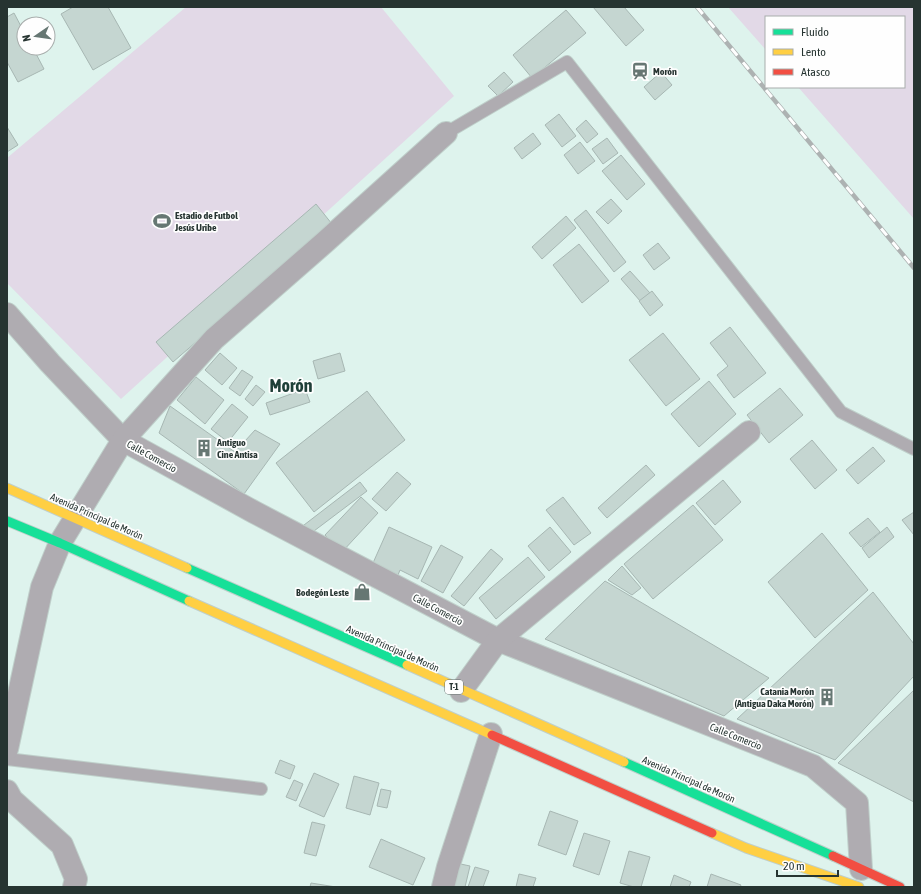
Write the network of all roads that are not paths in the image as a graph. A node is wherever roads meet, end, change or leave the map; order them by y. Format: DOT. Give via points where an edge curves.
graph roads {
  1 [pos="446,133"];
  2 [pos="7,314"];
  3 [pos="749,432"];
  4 [pos="123,440"];
  5 [pos="914,449"];
  6 [pos="7,488"];
  7 [pos="74,517"];
  8 [pos="7,521"];
  9 [pos="60,543"];
  10 [pos="498,640"];
  11 [pos="16,665"];
  12 [pos="461,691"];
  13 [pos="491,734"];
  14 [pos="7,748"];
  15 [pos="262,789"];
  16 [pos="7,791"];
  17 [pos="860,878"];
  18 [pos="74,887"];
  19 [pos="443,887"];
  20 [pos="900,887"];
  1 -- 4 [label="street" via="214,339"];
  1 -- 5 [label="lane" via="567,62 841,412"];
  2 -- 4 [label="street, Calle Comercio"];
  3 -- 10 [label="street"];
  4 -- 7 [label="street"];
  4 -- 10 [label="street, Calle Comercio"];
  6 -- 7 [label="main road, Avenida Principal de Morón / T-1"];
  7 -- 9 [label="street"];
  7 -- 12 [label="main road, Avenida Principal de Morón / T-1"];
  8 -- 9 [label="main road, Avenida Principal de Morón / T-1"];
  9 -- 11 [label="street" via="42,587"];
  9 -- 13 [label="main road, Avenida Principal de Morón / T-1"];
  10 -- 12 [label="street"];
  10 -- 17 [label="street, Calle Comercio" via="813,766 857,803"];
  11 -- 14 [label="street"];
  12 -- 17 [label="main road, Avenida Principal de Morón / T-1" via="757,821"];
  13 -- 17 [label="main road, Avenida Principal de Morón / T-1" via="746,848"];
  13 -- 19 [label="street"];
  14 -- 15 [label="lane"];
  16 -- 18 [label="street" via="12,800 62,845 76,879"];
  17 -- 20 [label="main road, Avenida Principal de Morón / T-1"];
}
